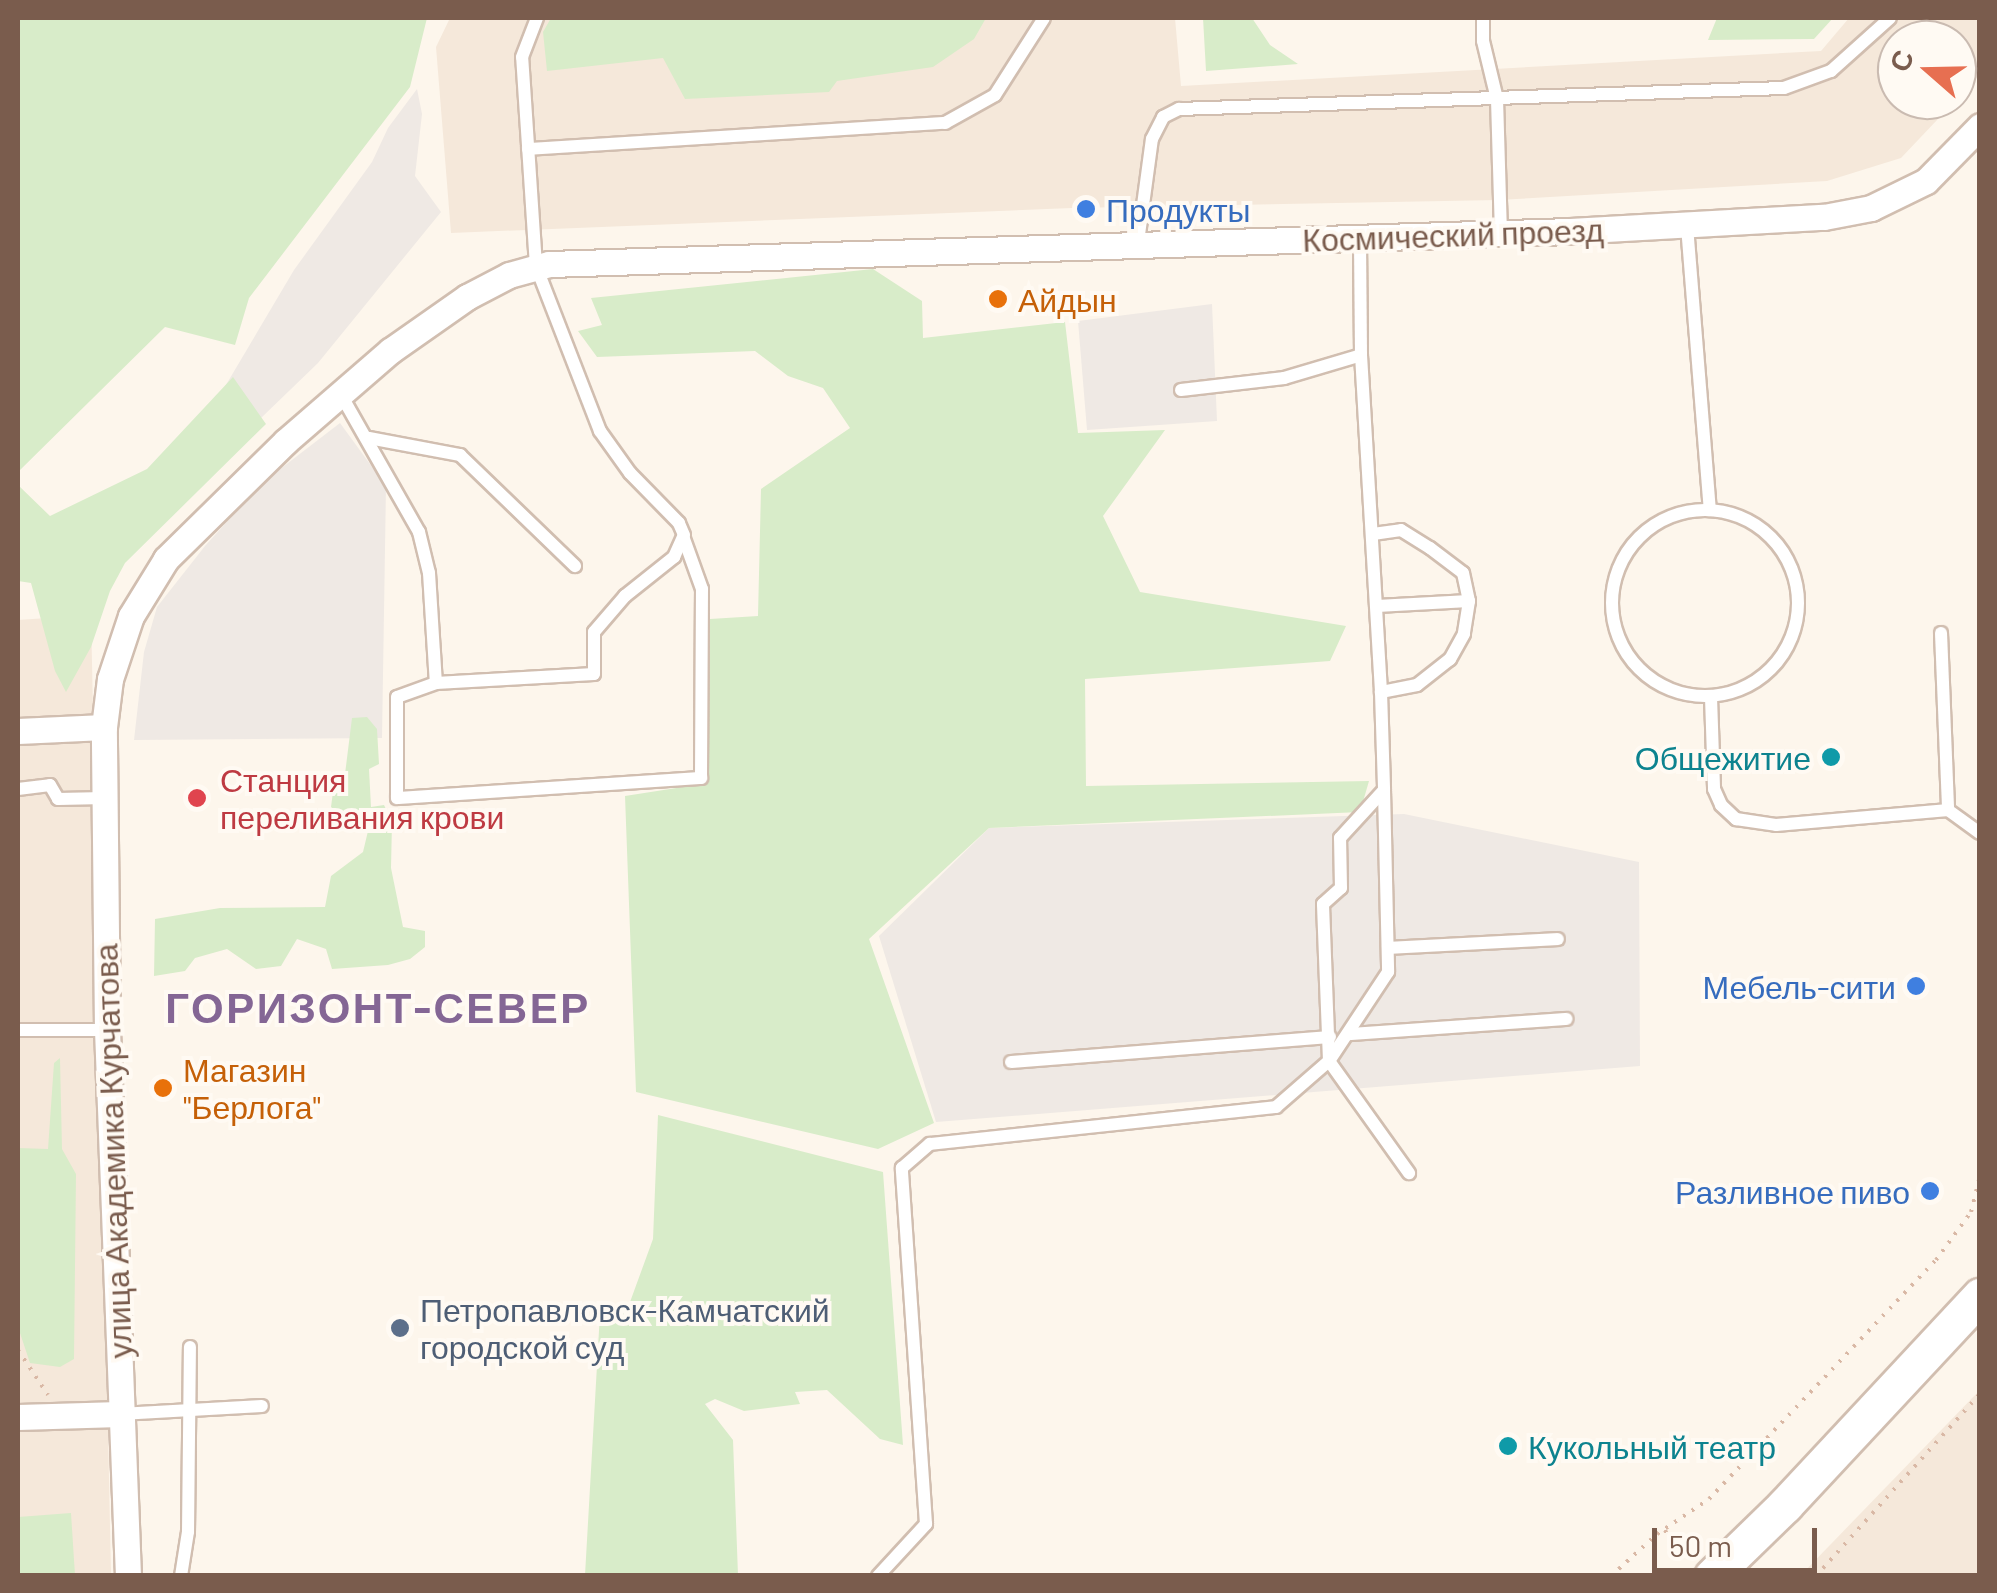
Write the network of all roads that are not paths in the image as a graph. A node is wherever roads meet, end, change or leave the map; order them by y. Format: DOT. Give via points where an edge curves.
graph roads {
  1 [pos="536,18"];
  2 [pos="1044,18"];
  3 [pos="1483,18"];
  4 [pos="1890,18"];
  5 [pos="1497,99"];
  6 [pos="1980,126"];
  7 [pos="528,149"];
  8 [pos="1687,226"];
  9 [pos="1502,232"];
  10 [pos="1360,238"];
  11 [pos="1138,242"];
  12 [pos="536,266"];
  13 [pos="1362,354"];
  14 [pos="1181,390"];
  15 [pos="340,393"];
  16 [pos="369,438"];
  17 [pos="1710,510"];
  18 [pos="1373,534"];
  19 [pos="684,539"];
  20 [pos="574,566"];
  21 [pos="1469,601"];
  22 [pos="1377,606"];
  23 [pos="1942,634"];
  24 [pos="436,683"];
  25 [pos="1381,692"];
  26 [pos="1712,697"];
  27 [pos="104,727"];
  28 [pos="18,732"];
  29 [pos="18,788"];
  30 [pos="1384,790"];
  31 [pos="105,798"];
  32 [pos="1948,810"];
  33 [pos="1980,833"];
  34 [pos="1558,939"];
  35 [pos="1388,948"];
  36 [pos="1566,1019"];
  37 [pos="18,1030"];
  38 [pos="106,1030"];
  39 [pos="1350,1034"];
  40 [pos="1330,1037"];
  41 [pos="1011,1062"];
  42 [pos="1329,1062"];
  43 [pos="1409,1173"];
  44 [pos="1980,1296"];
  45 [pos="190,1347"];
  46 [pos="262,1406"];
  47 [pos="190,1411"];
  48 [pos="120,1414"];
  49 [pos="18,1417"];
  50 [pos="1706,1563"];
  51 [pos="128,1576"];
  52 [pos="181,1576"];
  53 [pos="878,1576"];
  1 -- 7 [label="lane" via="522,58"];
  2 -- 7 [label="lane" via="995,95 945,123"];
  3 -- 5 [label="lane"];
  4 -- 5 [label="lane" via="1831,71 1784,88"];
  5 -- 9 [label="lane"];
  5 -- 11 [label="lane" via="1179,109 1163,117 1152,139"];
  6 -- 8 [label="street, Космический проезд" via="1942,169 1870,208"];
  7 -- 12 [label="lane"];
  8 -- 9 [label="street, Космический проезд"];
  8 -- 17 [label="lane"];
  9 -- 10 [label="street, Космический проезд"];
  10 -- 11 [label="street, Космический проезд"];
  10 -- 13 [label="lane"];
  11 -- 12 [label="street, Космический проезд"];
  12 -- 15 [label="street, улица Академика Курчатова" via="448,309"];
  12 -- 19 [label="lane" via="600,431 679,524"];
  13 -- 14 [label="lane" via="1284,378"];
  13 -- 18 [label="lane"];
  15 -- 16 [label="lane"];
  15 -- 27 [label="street, улица Академика Курчатова" via="157,571 122,637"];
  16 -- 20 [label="lane" via="460,455"];
  16 -- 24 [label="lane" via="422,542"];
  17 -- 26 [label="lane" via="1741,517 1767,533 1798,587 1798,618 1788,648 1755,681"];
  17 -- 26 [label="lane" via="1680,513 1630,547 1616,574 1612,604 1631,661 1654,682"];
  18 -- 21 [label="lane" via="1401,530 1430,548 1463,573"];
  18 -- 22 [label="lane"];
  19 -- 24 [label="lane" via="667,564 625,596 594,632 594,674"];
  19 -- 24 [label="lane" via="702,589 701,778 397,798 396,697"];
  21 -- 22 [label="lane"];
  21 -- 25 [label="lane" via="1464,634 1450,659 1417,684"];
  22 -- 25 [label="lane"];
  23 -- 32 [label="lane"];
  25 -- 30 [label="lane"];
  26 -- 32 [label="lane" via="1714,788 1736,819 1776,825"];
  27 -- 28 [label="street"];
  27 -- 31 [label="street, улица Академика Курчатова"];
  29 -- 31 [label="lane" via="50,785 58,799"];
  30 -- 35 [label="lane"];
  30 -- 40 [label="lane" via="1340,838 1340,888 1323,904"];
  31 -- 38 [label="street, улица Академика Курчатова"];
  32 -- 33 [label="lane"];
  34 -- 35 [label="lane"];
  35 -- 39 [label="lane" via="1388,972"];
  36 -- 39 [label="lane"];
  37 -- 38 [label="lane"];
  38 -- 48 [label="street, улица Академика Курчатова"];
  39 -- 42 [label="lane"];
  40 -- 41 [label="lane"];
  40 -- 42 [label="lane"];
  42 -- 43 [label="lane"];
  42 -- 53 [label="lane" via="1276,1108 930,1144 902,1168 926,1524"];
  44 -- 50 [label="main road" via="1785,1505"];
  45 -- 47 [label="lane"];
  46 -- 47 [label="lane"];
  47 -- 48 [label="lane"];
  47 -- 52 [label="lane"];
  48 -- 49 [label="street"];
  48 -- 51 [label="street, улица Академика Курчатова"];
}
